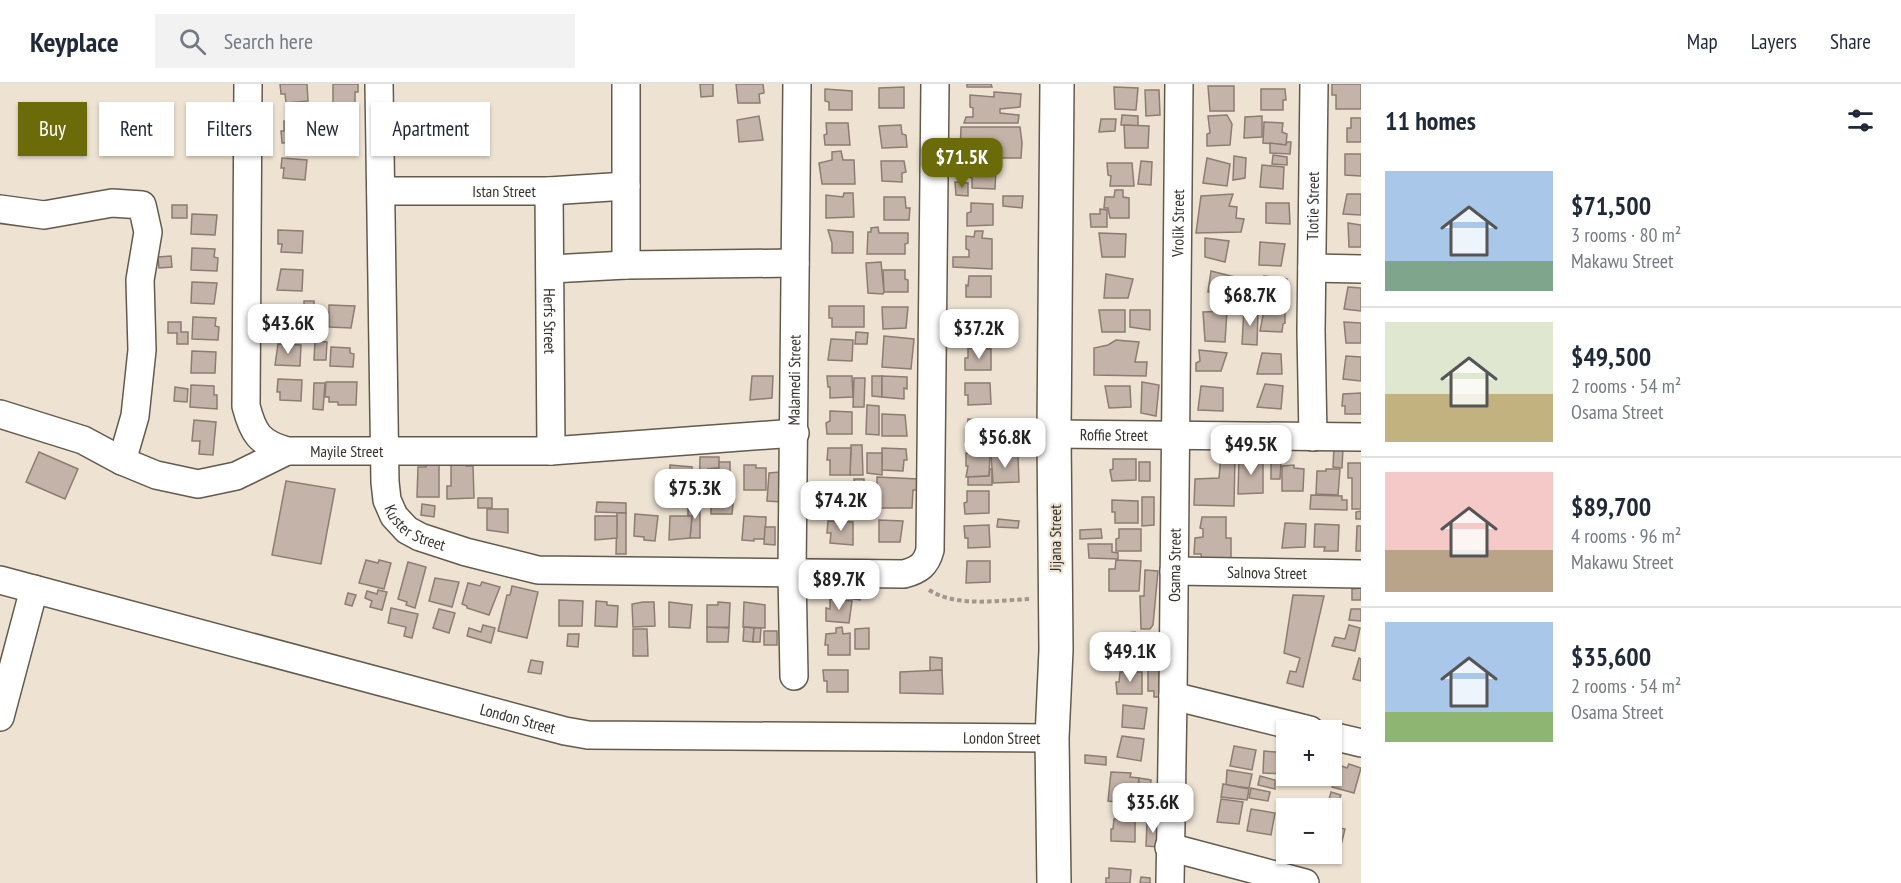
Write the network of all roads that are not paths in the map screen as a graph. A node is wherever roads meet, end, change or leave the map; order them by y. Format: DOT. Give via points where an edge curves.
graph roads {
  1 [pos="248,84"];
  2 [pos="379,84"];
  3 [pos="626,84"];
  4 [pos="797,84"];
  5 [pos="935,84"];
  6 [pos="1057,84"];
  7 [pos="1179,84"];
  8 [pos="1314,84"];
  9 [pos="626,186"];
  10 [pos="381,191"];
  11 [pos="549,191"];
  12 [pos="0,209"];
  13 [pos="795,263"];
  14 [pos="626,265"];
  15 [pos="1312,268"];
  16 [pos="551,269"];
  17 [pos="1361,269"];
  18 [pos="0,414"];
  19 [pos="795,433"];
  20 [pos="1054,434"];
  21 [pos="1175,435"];
  22 [pos="1313,437"];
  23 [pos="1361,437"];
  24 [pos="287,451"];
  25 [pos="386,451"];
  26 [pos="551,451"];
  27 [pos="122,461"];
  28 [pos="1174,571"];
  29 [pos="792,573"];
  30 [pos="1361,574"];
  31 [pos="0,580"];
  32 [pos="34,589"];
  33 [pos="794,676"];
  34 [pos="1173,696"];
  35 [pos="0,717"];
  36 [pos="1276,722"];
  37 [pos="1052,738"];
  38 [pos="1342,738"];
  39 [pos="1361,743"];
  40 [pos="1169,847"];
  41 [pos="1054,883"];
  42 [pos="1170,883"];
  43 [pos="1305,883"];
  1 -- 24 [label="street, Mayile Street" via="246,406 259,438 271,447"];
  2 -- 10 [label="street, Kuster Street"];
  3 -- 9 [label="street"];
  4 -- 13 [label="street, Malamedi Street"];
  5 -- 29 [label="street, Kuster Street" via="927,561 917,571 904,574"];
  6 -- 20 [label="street, Jijana Street"];
  7 -- 21 [label="street, Vrolik Street"];
  8 -- 15 [label="street, Tlotie Street"];
  9 -- 11 [label="street, Istan Street"];
  9 -- 14 [label="street"];
  10 -- 11 [label="street, Istan Street"];
  10 -- 25 [label="street, Kuster Street"];
  11 -- 16 [label="street, Herfs Street"];
  12 -- 27 [label="street" via="44,215 112,203 142,205 148,232 140,280 142,350 135,416"];
  13 -- 14 [label="street"];
  13 -- 19 [label="street, Malamedi Street"];
  14 -- 16 [label="street"];
  15 -- 17 [label="street"];
  15 -- 22 [label="street, Tlotie Street"];
  16 -- 26 [label="street, Herfs Street"];
  18 -- 27 [label="street" via="83,440"];
  19 -- 26 [label="street, Mayile Street"];
  19 -- 29 [label="street, Malamedi Street"];
  20 -- 21 [label="street, Roffie Street"];
  20 -- 37 [label="street, Jijana Street" via="1056,650"];
  21 -- 22 [label="street"];
  21 -- 28 [label="street, Osama Street"];
  22 -- 23 [label="street"];
  24 -- 25 [label="street, Mayile Street"];
  24 -- 27 [label="street" via="236,476 198,484"];
  25 -- 26 [label="street, Mayile Street"];
  25 -- 29 [label="street, Kuster Street" via="387,500 394,516 420,537 466,552 558,572"];
  28 -- 30 [label="street, Salnova Street"];
  28 -- 34 [label="street, Osama Street"];
  29 -- 33 [label="street, Malamedi Street"];
  31 -- 32 [label="street, London Street"];
  32 -- 35 [label="street"];
  32 -- 37 [label="street, London Street" via="588,735"];
  34 -- 36 [label="street"];
  34 -- 40 [label="street, Osama Street"];
  37 -- 41 [label="street, Jijana Street"];
  38 -- 39 [label="street"];
  40 -- 42 [label="street, Osama Street"];
  40 -- 43 [label="street"];
}
